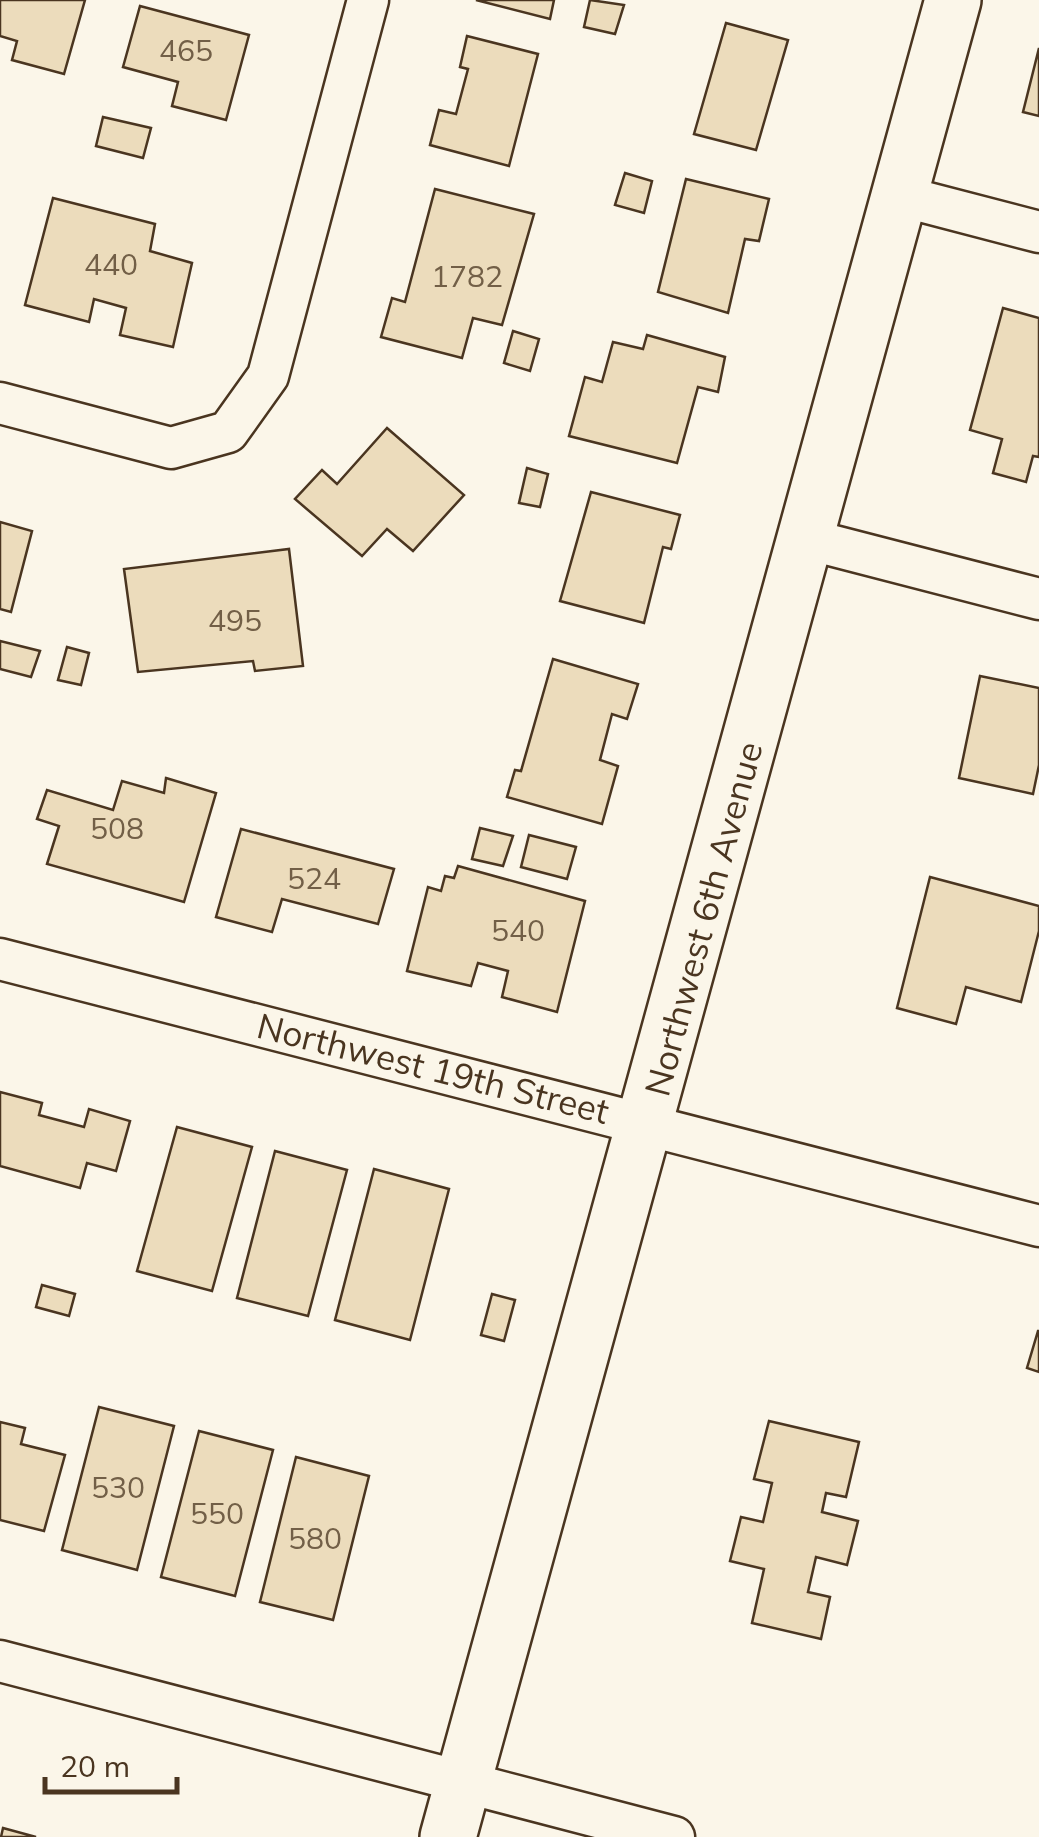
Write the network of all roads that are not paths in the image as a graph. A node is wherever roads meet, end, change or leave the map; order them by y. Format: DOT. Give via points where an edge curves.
graph roads {
  1 [pos="368,0"];
  2 [pos="953,0"];
  3 [pos="901,196"];
  4 [pos="1039,232"];
  5 [pos="0,403"];
  6 [pos="808,538"];
  7 [pos="1039,599"];
  8 [pos="0,959"];
  9 [pos="648,1123"];
  10 [pos="1039,1226"];
  11 [pos="0,1661"];
  12 [pos="463,1782"];
  13 [pos="448,1837"];
  14 [pos="674,1837"];
  1 -- 5 [label="street" via="268,376 228,432 171,448"];
  2 -- 3 [label="street, Northwest 6th Avenue"];
  3 -- 4 [label="street"];
  3 -- 6 [label="street, Northwest 6th Avenue"];
  6 -- 7 [label="street"];
  6 -- 9 [label="street, Northwest 6th Avenue"];
  8 -- 9 [label="street, Northwest 19th Street"];
  9 -- 10 [label="street, Northwest 19th Street"];
  9 -- 12 [label="street, Northwest 6th Avenue"];
  11 -- 12 [label="street"];
  12 -- 13 [label="street, Northwest 6th Avenue"];
  12 -- 14 [label="street"];
}
